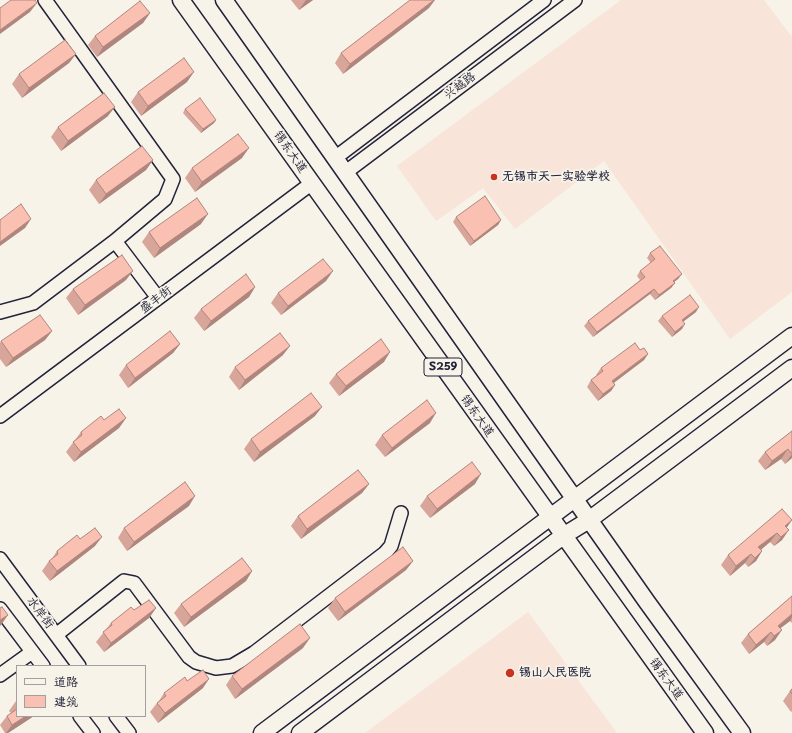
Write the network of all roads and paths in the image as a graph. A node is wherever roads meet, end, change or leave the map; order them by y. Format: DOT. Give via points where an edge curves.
graph roads {
  1 [pos="45,0"];
  2 [pos="181,0"];
  3 [pos="224,0"];
  4 [pos="544,0"];
  5 [pos="575,0"];
  6 [pos="336,158"];
  7 [pos="346,172"];
  8 [pos="312,183"];
  9 [pos="115,241"];
  10 [pos="158,298"];
  11 [pos="0,312"];
  12 [pos="792,336"];
  13 [pos="792,368"];
  14 [pos="0,416"];
  15 [pos="575,500"];
  16 [pos="401,513"];
  17 [pos="550,517"];
  18 [pos="589,520"];
  19 [pos="563,536"];
  20 [pos="0,559"];
  21 [pos="0,609"];
  22 [pos="56,635"];
  23 [pos="32,652"];
  24 [pos="42,665"];
  25 [pos="78,665"];
  26 [pos="0,675"];
  27 [pos="81,717"];
  28 [pos="117,717"];
  29 [pos="93,733"];
  30 [pos="129,733"];
  31 [pos="262,733"];
  32 [pos="300,733"];
  33 [pos="705,733"];
  34 [pos="742,733"];
  1 -- 9 [label="street" via="173,180 165,199"];
  2 -- 8 [label="main road, 锡东大道 / S259"];
  3 -- 6 [label="main road, S259"];
  4 -- 6 [label="street, 兴越路"];
  5 -- 7 [label="street, 兴越路"];
  6 -- 7 [label="main road, S259"];
  7 -- 15 [label="main road, S259"];
  8 -- 10 [label="street, 盛丰街"];
  8 -- 17 [label="main road, 锡东大道 / S259"];
  9 -- 10 [label="street"];
  9 -- 11 [label="street" via="34,303"];
  10 -- 14 [label="street, 盛丰街"];
  12 -- 15 [label="main road"];
  13 -- 18 [label="main road"];
  15 -- 17 [label="main road"];
  15 -- 18 [label="main road, S259"];
  16 -- 22 [label="street" via="391,546 385,553 254,653 232,666 216,668 196,662 134,583 124,581"];
  17 -- 19 [label="main road, 锡东大道 / S259"];
  17 -- 31 [label="main road"];
  18 -- 19 [label="main road"];
  18 -- 34 [label="main road, S259"];
  19 -- 32 [label="main road"];
  19 -- 33 [label="main road, 锡东大道 / S259"];
  20 -- 22 [label="street, 水岸街"];
  21 -- 23 [label="street"];
  22 -- 25 [label="street, 水岸街"];
  23 -- 24 [label="street"];
  23 -- 26 [label="street"];
  27 -- 29 [label="street"];
  28 -- 30 [label="street"];
}
